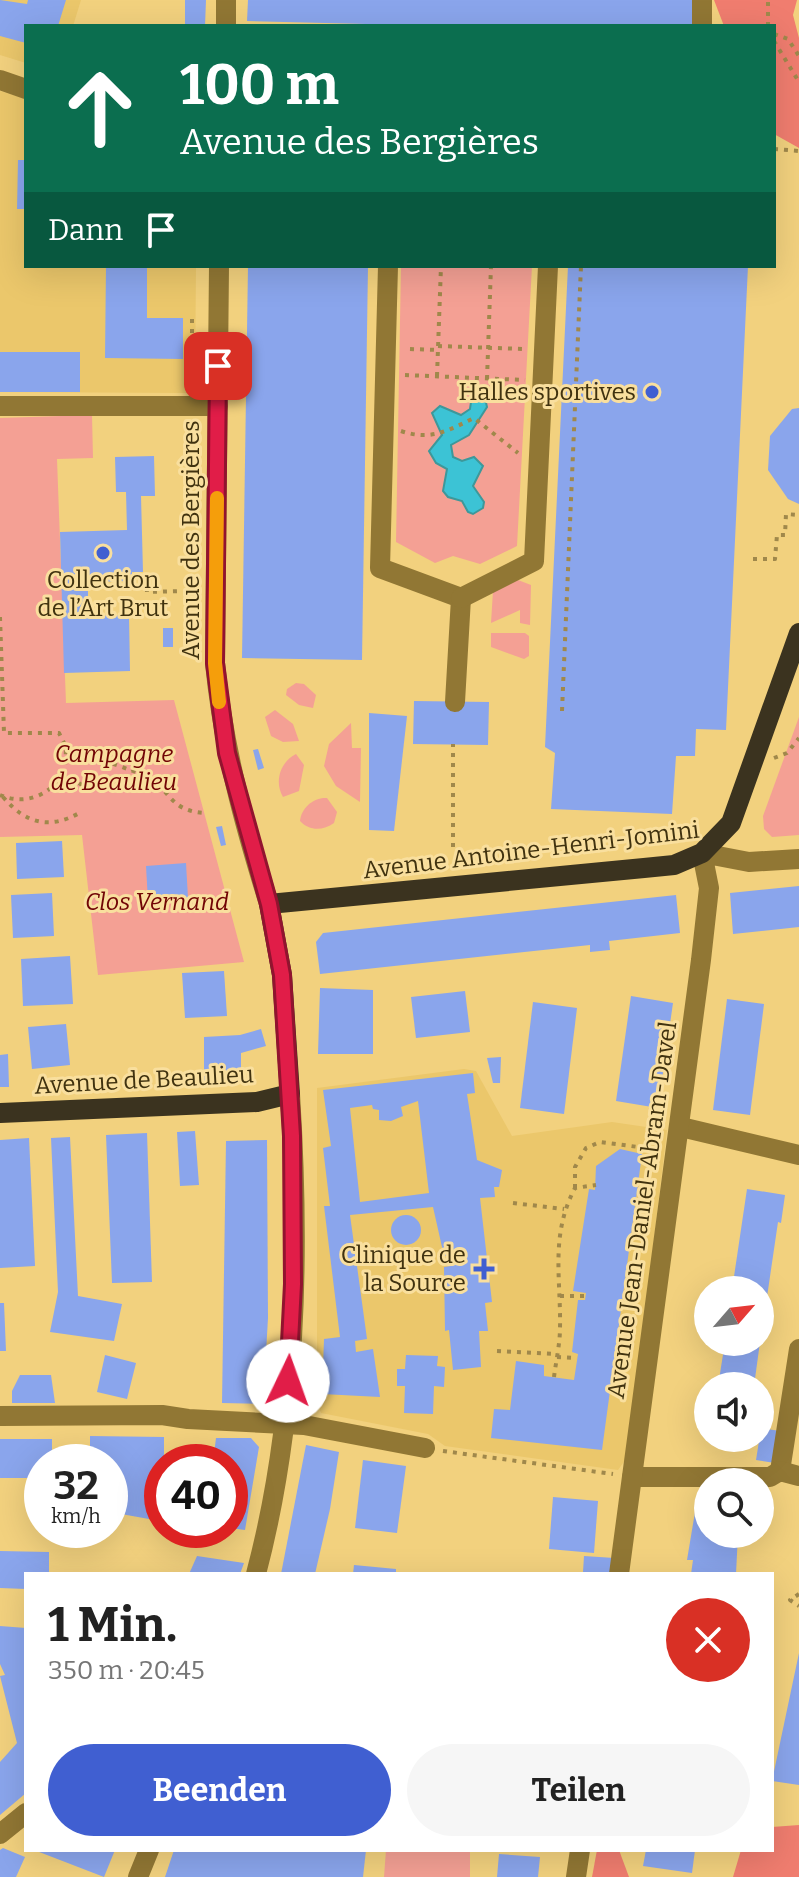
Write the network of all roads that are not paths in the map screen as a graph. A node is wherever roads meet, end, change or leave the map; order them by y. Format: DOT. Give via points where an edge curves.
graph roads {
  1 [pos="226,0"];
  2 [pos="702,0"];
  3 [pos="226,24"];
  4 [pos="702,24"];
  5 [pos="0,80"];
  6 [pos="24,88"];
  7 [pos="219,268"];
  8 [pos="388,268"];
  9 [pos="548,268"];
  10 [pos="0,406"];
  11 [pos="218,406"];
  12 [pos="461,598"];
  13 [pos="799,633"];
  14 [pos="455,702"];
  15 [pos="702,853"];
  16 [pos="799,859"];
  17 [pos="269,904"];
  18 [pos="290,1094"];
  19 [pos="0,1113"];
  20 [pos="681,1127"];
  21 [pos="799,1155"];
  22 [pos="799,1349"];
  23 [pos="0,1416"];
  24 [pos="285,1424"];
  25 [pos="425,1448"];
  26 [pos="790,1474"];
  27 [pos="632,1477"];
  28 [pos="256,1572"];
  29 [pos="619,1572"];
  30 [pos="24,1815"];
  31 [pos="0,1834"];
  32 [pos="148,1852"];
  33 [pos="580,1852"];
  34 [pos="138,1877"];
  35 [pos="576,1877"];
  1 -- 3 [label="street"];
  2 -- 4 [label="street"];
  5 -- 6 [label="street"];
  7 -- 11 [label="street, Avenue des Bergières"];
  8 -- 12 [label="street" via="380,568"];
  9 -- 12 [label="street" via="534,561"];
  10 -- 11 [label="street"];
  11 -- 17 [label="street, Avenue des Bergières" via="215,663 221,724"];
  12 -- 14 [label="street"];
  13 -- 15 [label="main road" via="731,823"];
  15 -- 16 [label="street, Avenue Antoine-Henri-Jomini" via="749,862"];
  15 -- 17 [label="main road, Avenue Antoine-Henri-Jomini" via="674,865"];
  15 -- 20 [label="street, Avenue Jean-Daniel-Abram-Davel" via="709,888"];
  17 -- 18 [label="main road, Avenue des Bergières" via="282,975"];
  18 -- 19 [label="main road, Avenue de Beaulieu" via="257,1102"];
  18 -- 24 [label="street" via="293,1284"];
  20 -- 21 [label="street"];
  20 -- 27 [label="street, Avenue Jean-Daniel-Abram-Davel"];
  22 -- 26 [label="street"];
  23 -- 24 [label="street" via="162,1415"];
  24 -- 25 [label="street"];
  24 -- 28 [label="street"];
  26 -- 27 [label="street"];
  27 -- 29 [label="street, Avenue Jean-Daniel-Abram-Davel"];
  30 -- 31 [label="street"];
  32 -- 34 [label="street"];
  33 -- 35 [label="street"];
}
